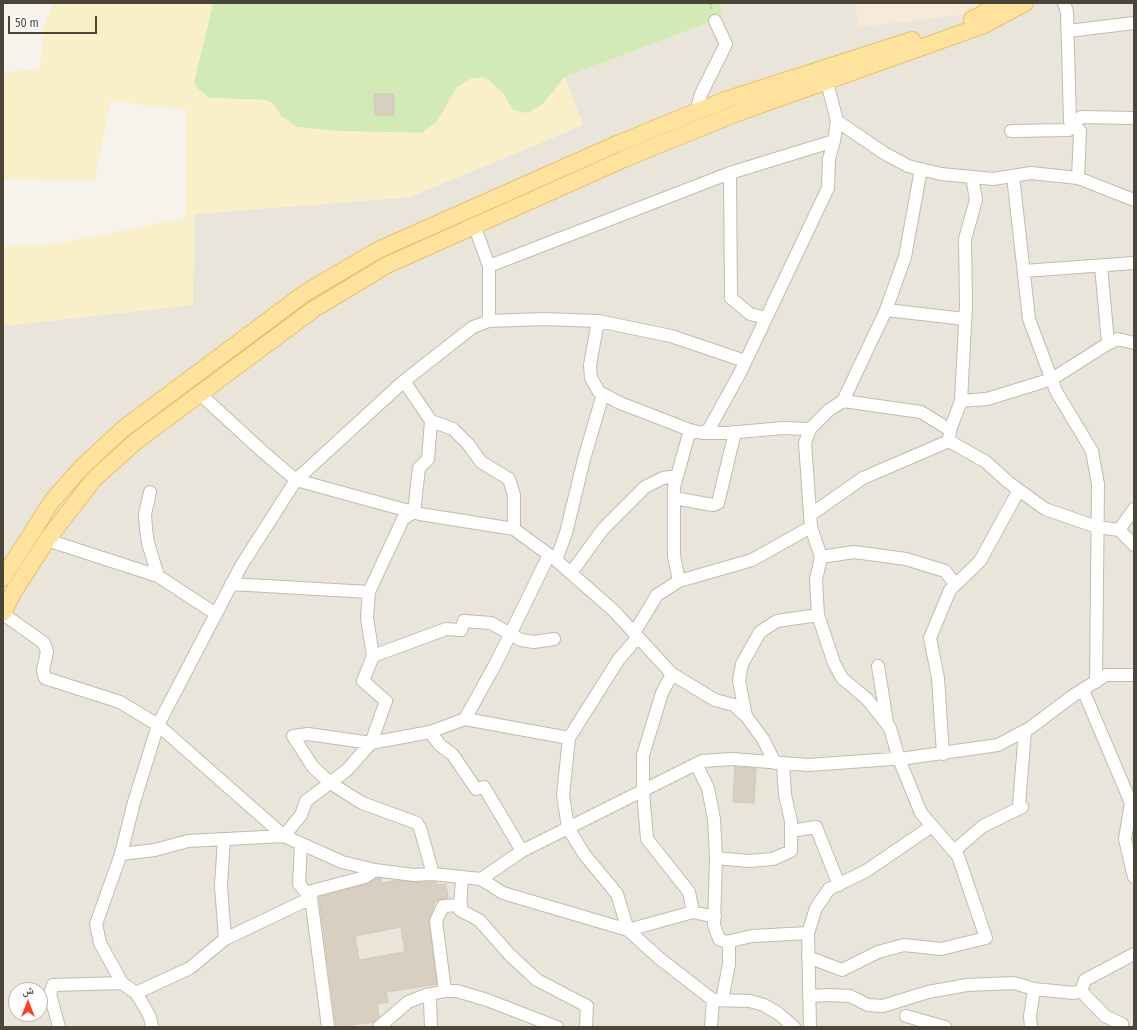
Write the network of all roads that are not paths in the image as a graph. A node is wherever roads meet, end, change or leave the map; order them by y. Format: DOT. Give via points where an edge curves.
graph roads {
  1 [pos="1000,3"];
  2 [pos="1024,3"];
  3 [pos="1064,3"];
  4 [pos="715,21"];
  5 [pos="1134,23"];
  6 [pos="1068,31"];
  7 [pos="827,82"];
  8 [pos="696,112"];
  9 [pos="1134,118"];
  10 [pos="837,121"];
  11 [pos="1074,125"];
  12 [pos="1012,131"];
  13 [pos="834,141"];
  14 [pos="921,169"];
  15 [pos="730,173"];
  16 [pos="1013,176"];
  17 [pos="972,177"];
  18 [pos="1078,178"];
  19 [pos="1134,200"];
  20 [pos="474,225"];
  21 [pos="1134,263"];
  22 [pos="489,266"];
  23 [pos="1102,266"];
  24 [pos="1024,271"];
  25 [pos="886,310"];
  26 [pos="766,318"];
  27 [pos="965,320"];
  28 [pos="489,321"];
  29 [pos="598,321"];
  30 [pos="1108,343"];
  31 [pos="1134,343"];
  32 [pos="746,361"];
  33 [pos="1052,379"];
  34 [pos="404,381"];
  35 [pos="200,394"];
  36 [pos="603,394"];
  37 [pos="843,401"];
  38 [pos="961,401"];
  39 [pos="431,421"];
  40 [pos="810,429"];
  41 [pos="690,430"];
  42 [pos="735,432"];
  43 [pos="703,433"];
  44 [pos="950,435"];
  45 [pos="677,476"];
  46 [pos="296,480"];
  47 [pos="1019,490"];
  48 [pos="150,492"];
  49 [pos="674,498"];
  50 [pos="1134,509"];
  51 [pos="414,512"];
  52 [pos="810,515"];
  53 [pos="811,527"];
  54 [pos="1097,527"];
  55 [pos="514,530"];
  56 [pos="1119,530"];
  57 [pos="47,540"];
  58 [pos="1134,545"];
  59 [pos="821,557"];
  60 [pos="553,558"];
  61 [pos="571,573"];
  62 [pos="158,576"];
  63 [pos="3,578"];
  64 [pos="679,581"];
  65 [pos="231,584"];
  66 [pos="955,584"];
  67 [pos="369,592"];
  68 [pos="3,613"];
  69 [pos="216,614"];
  70 [pos="818,615"];
  71 [pos="511,633"];
  72 [pos="636,635"];
  73 [pos="554,639"];
  74 [pos="373,656"];
  75 [pos="878,666"];
  76 [pos="672,674"];
  77 [pos="1134,675"];
  78 [pos="1096,682"];
  79 [pos="1083,690"];
  80 [pos="746,716"];
  81 [pos="465,720"];
  82 [pos="887,724"];
  83 [pos="158,725"];
  84 [pos="1025,731"];
  85 [pos="430,732"];
  86 [pos="569,738"];
  87 [pos="371,743"];
  88 [pos="943,754"];
  89 [pos="899,759"];
  90 [pos="696,764"];
  91 [pos="779,764"];
  92 [pos="329,782"];
  93 [pos="643,791"];
  94 [pos="1132,805"];
  95 [pos="932,826"];
  96 [pos="568,828"];
  97 [pos="791,831"];
  98 [pos="284,836"];
  99 [pos="224,839"];
  100 [pos="301,845"];
  101 [pos="522,851"];
  102 [pos="954,851"];
  103 [pos="121,854"];
  104 [pos="716,858"];
  105 [pos="374,870"];
  106 [pos="433,874"];
  107 [pos="462,877"];
  108 [pos="1134,877"];
  109 [pos="481,879"];
  110 [pos="839,885"];
  111 [pos="311,898"];
  112 [pos="461,905"];
  113 [pos="693,912"];
  114 [pos="715,917"];
  115 [pos="628,930"];
  116 [pos="808,933"];
  117 [pos="225,939"];
  118 [pos="729,942"];
  119 [pos="1134,954"];
  120 [pos="808,957"];
  121 [pos="122,982"];
  122 [pos="1034,989"];
  123 [pos="445,991"];
  124 [pos="1081,991"];
  125 [pos="136,993"];
  126 [pos="426,995"];
  127 [pos="809,996"];
  128 [pos="718,1000"];
  129 [pos="904,1000"];
  130 [pos="906,1016"];
  131 [pos="532,1022"];
  132 [pos="59,1027"];
  133 [pos="152,1027"];
  134 [pos="328,1027"];
  135 [pos="379,1027"];
  136 [pos="431,1027"];
  137 [pos="557,1027"];
  138 [pos="586,1027"];
  139 [pos="711,1027"];
  140 [pos="794,1027"];
  141 [pos="810,1027"];
  142 [pos="901,1027"];
  143 [pos="945,1027"];
  144 [pos="1031,1027"];
  145 [pos="1122,1027"];
  1 -- 8 [label="main road" via="980,16 875,53 725,100"];
  2 -- 7 [label="main road" via="984,26"];
  3 -- 6 [label="street"];
  4 -- 8 [label="street" via="726,44 701,94"];
  5 -- 6 [label="street"];
  6 -- 11 [label="street" via="1070,121"];
  7 -- 10 [label="street"];
  7 -- 20 [label="main road" via="725,118"];
  8 -- 63 [label="main road" via="378,250 305,293 123,429 82,467 52,501"];
  9 -- 11 [label="street" via="1081,117"];
  10 -- 13 [label="street"];
  10 -- 14 [label="street" via="884,153 908,166"];
  11 -- 12 [label="street" via="1069,130"];
  11 -- 18 [label="street" via="1080,131"];
  13 -- 15 [label="street"];
  13 -- 26 [label="street" via="829,159 828,188"];
  14 -- 17 [label="street"];
  14 -- 25 [label="street" via="905,257"];
  15 -- 22 [label="street"];
  15 -- 26 [label="street" via="731,298 750,314"];
  16 -- 17 [label="street" via="992,179"];
  16 -- 18 [label="street" via="1031,173"];
  16 -- 24 [label="street"];
  17 -- 27 [label="street" via="976,200 965,239"];
  18 -- 19 [label="street"];
  20 -- 22 [label="street"];
  20 -- 35 [label="main road" via="387,265 314,309"];
  21 -- 23 [label="street"];
  22 -- 28 [label="street"];
  23 -- 24 [label="street"];
  23 -- 30 [label="street"];
  24 -- 33 [label="street" via="1029,320"];
  25 -- 27 [label="street"];
  25 -- 37 [label="street"];
  26 -- 32 [label="street"];
  27 -- 38 [label="street"];
  28 -- 29 [label="street"];
  28 -- 34 [label="street" via="473,327"];
  29 -- 32 [label="street" via="671,336"];
  29 -- 36 [label="street" via="590,365 591,378"];
  30 -- 31 [label="street" via="1118,339"];
  30 -- 33 [label="street"];
  32 -- 43 [label="street" via="709,429"];
  33 -- 38 [label="street" via="987,399"];
  33 -- 54 [label="street" via="1056,391 1092,451 1098,484"];
  34 -- 39 [label="street"];
  34 -- 46 [label="street"];
  35 -- 46 [label="street"];
  35 -- 57 [label="main road" via="136,442 94,479"];
  36 -- 41 [label="street"];
  36 -- 60 [label="street" via="566,533"];
  37 -- 40 [label="street" via="829,410"];
  37 -- 44 [label="street" via="921,412"];
  38 -- 44 [label="street"];
  39 -- 51 [label="street" via="428,459 419,468"];
  39 -- 55 [label="street" via="453,429 481,462 509,478 514,495"];
  40 -- 42 [label="street" via="784,428"];
  40 -- 52 [label="street" via="805,443"];
  41 -- 43 [label="street"];
  41 -- 45 [label="street"];
  42 -- 43 [label="street"];
  42 -- 49 [label="street" via="718,503 713,505"];
  44 -- 47 [label="street"];
  44 -- 52 [label="street" via="863,478"];
  45 -- 49 [label="street"];
  45 -- 61 [label="street" via="664,478 645,487 604,529"];
  46 -- 51 [label="street"];
  46 -- 65 [label="street"];
  47 -- 54 [label="street" via="1046,509"];
  47 -- 66 [label="street" via="980,561"];
  48 -- 62 [label="street" via="145,514 146,529"];
  49 -- 64 [label="street" via="674,556"];
  50 -- 56 [label="street"];
  51 -- 55 [label="street"];
  51 -- 67 [label="street" via="403,519"];
  52 -- 53 [label="street"];
  53 -- 59 [label="street"];
  53 -- 64 [label="street" via="752,560"];
  54 -- 56 [label="street"];
  54 -- 78 [label="street"];
  55 -- 60 [label="street"];
  56 -- 58 [label="street"];
  57 -- 62 [label="street"];
  57 -- 68 [label="main road"];
  59 -- 66 [label="street" via="854,552 906,559 945,571"];
  59 -- 70 [label="street" via="816,580"];
  60 -- 61 [label="street"];
  60 -- 71 [label="street"];
  61 -- 72 [label="street" via="614,611"];
  62 -- 69 [label="street"];
  64 -- 72 [label="street" via="657,595"];
  65 -- 67 [label="street"];
  65 -- 69 [label="street"];
  66 -- 88 [label="street" via="950,590 930,638 938,678"];
  67 -- 74 [label="street" via="367,618"];
  68 -- 83 [label="street" via="44,643 47,652 43,670 45,678 120,702"];
  69 -- 83 [label="street"];
  70 -- 80 [label="street" via="777,621 760,632 742,664 739,681"];
  70 -- 82 [label="street" via="834,663 842,678 867,699"];
  71 -- 73 [label="street" via="520,640 534,642"];
  71 -- 74 [label="street" via="491,623 464,621 461,630 446,629"];
  71 -- 81 [label="street"];
  72 -- 76 [label="street"];
  72 -- 86 [label="street"];
  74 -- 87 [label="street" via="363,681 386,701"];
  75 -- 82 [label="street"];
  76 -- 80 [label="street" via="715,700 734,705"];
  76 -- 93 [label="street" via="662,693 643,754"];
  77 -- 78 [label="street" via="1106,675"];
  78 -- 79 [label="street"];
  79 -- 84 [label="street"];
  79 -- 94 [label="street"];
  80 -- 91 [label="street"];
  81 -- 85 [label="street"];
  81 -- 86 [label="street"];
  82 -- 89 [label="street"];
  83 -- 98 [label="street"];
  83 -- 103 [label="street"];
  84 -- 88 [label="street" via="998,745"];
  84 -- 102 [label="street" via="1019,805 1022,807 983,826"];
  85 -- 87 [label="street"];
  85 -- 101 [label="street" via="440,745 453,755 476,789 484,787"];
  86 -- 96 [label="street" via="563,796"];
  87 -- 92 [label="street" via="347,770"];
  87 -- 92 [label="street" via="308,734 293,736 313,767"];
  88 -- 89 [label="street"];
  89 -- 91 [label="street" via="808,765"];
  89 -- 95 [label="street" via="920,814"];
  90 -- 91 [label="street" via="702,761 732,759"];
  90 -- 93 [label="street"];
  90 -- 104 [label="street" via="708,788 714,819"];
  91 -- 97 [label="street"];
  92 -- 98 [label="street" via="306,801 301,815"];
  92 -- 106 [label="street" via="362,803 417,823"];
  93 -- 96 [label="street"];
  93 -- 113 [label="street" via="647,839 689,892"];
  94 -- 108 [label="street" via="1125,839"];
  95 -- 102 [label="street"];
  95 -- 110 [label="street" via="866,872"];
  96 -- 101 [label="street"];
  96 -- 115 [label="street" via="584,854 617,894"];
  97 -- 104 [label="street" via="791,851 773,859 749,861"];
  97 -- 110 [label="street" via="816,827"];
  98 -- 99 [label="street"];
  98 -- 100 [label="street"];
  99 -- 103 [label="street" via="188,841 155,850"];
  99 -- 117 [label="street" via="221,886"];
  100 -- 105 [label="street" via="342,862"];
  100 -- 111 [label="street" via="299,884"];
  101 -- 109 [label="street"];
  102 -- 120 [label="street" via="958,856 986,938 941,949 904,944 878,952 842,970"];
  103 -- 121 [label="street" via="96,924 100,943"];
  104 -- 114 [label="street"];
  105 -- 106 [label="street" via="414,875"];
  105 -- 111 [label="street" via="365,877 312,891"];
  106 -- 107 [label="street"];
  107 -- 109 [label="street"];
  107 -- 112 [label="street"];
  109 -- 115 [label="street" via="503,893"];
  110 -- 116 [label="street" via="829,889 816,908"];
  111 -- 117 [label="street"];
  111 -- 134 [label="street"];
  112 -- 123 [label="street" via="443,906 436,921"];
  112 -- 138 [label="street" via="460,910 479,920 509,954 537,980 587,1006"];
  113 -- 114 [label="street"];
  113 -- 115 [label="street"];
  114 -- 118 [label="street" via="714,925 719,939"];
  115 -- 128 [label="street" via="659,958"];
  116 -- 118 [label="street" via="752,936"];
  116 -- 120 [label="street"];
  117 -- 125 [label="street" via="190,968"];
  118 -- 128 [label="street" via="729,964"];
  119 -- 124 [label="street" via="1085,980"];
  120 -- 127 [label="street"];
  121 -- 125 [label="street"];
  121 -- 132 [label="street" via="53,985 50,994"];
  122 -- 124 [label="street" via="1074,993"];
  122 -- 129 [label="street" via="1014,983 967,985 928,992"];
  122 -- 144 [label="street"];
  123 -- 126 [label="street"];
  123 -- 131 [label="street" via="458,991 487,1000"];
  124 -- 145 [label="street" via="1104,1016 1122,1024"];
  125 -- 133 [label="street" via="150,1017"];
  126 -- 135 [label="street" via="408,1002"];
  126 -- 136 [label="street" via="430,1001"];
  127 -- 129 [label="street" via="850,996 868,1005 883,1006"];
  127 -- 141 [label="street"];
  128 -- 139 [label="street"];
  128 -- 140 [label="street" via="750,1001 764,1005 780,1014"];
  129 -- 130 [label="street"];
  130 -- 142 [label="street"];
  130 -- 143 [label="street"];
  131 -- 137 [label="street"];
}
